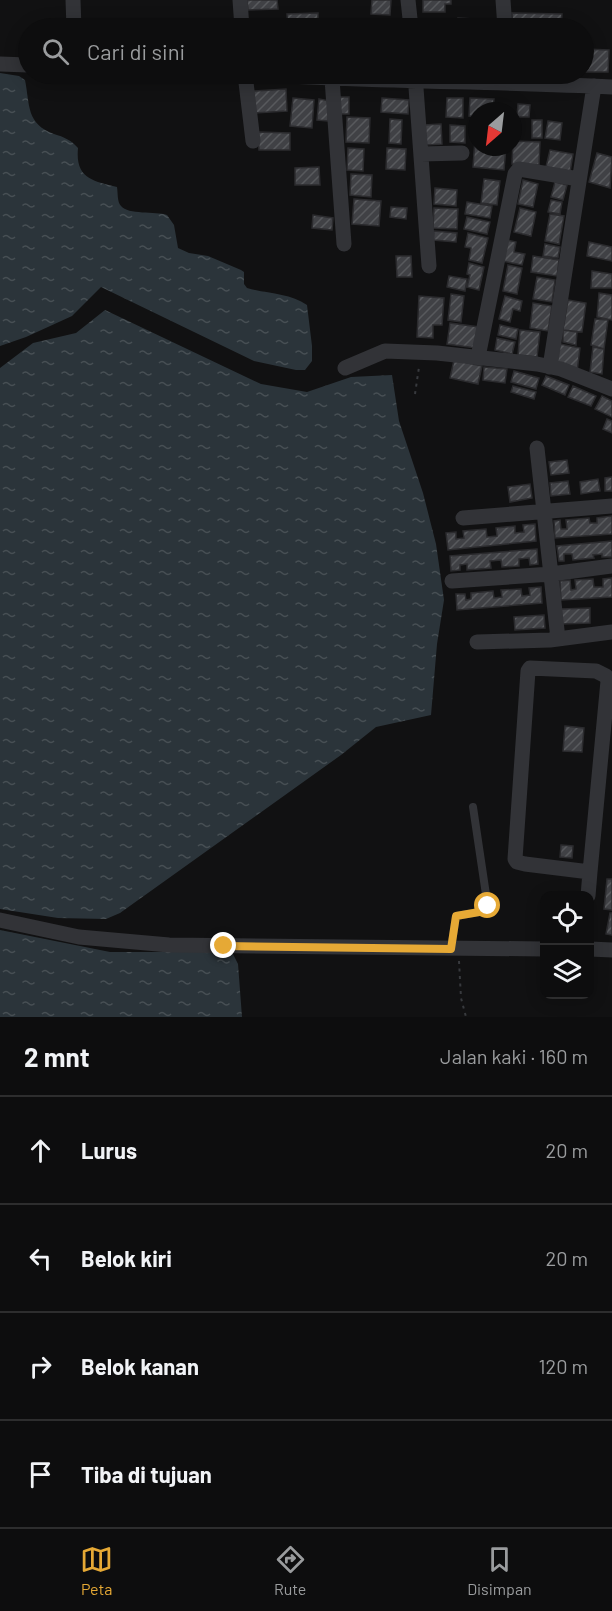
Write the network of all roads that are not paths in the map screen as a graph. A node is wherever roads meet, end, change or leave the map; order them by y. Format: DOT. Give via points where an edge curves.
graph roads {
  1 [pos="72,0"];
  2 [pos="240,0"];
  3 [pos="408,0"];
  4 [pos="503,0"];
  5 [pos="73,18"];
  6 [pos="241,18"];
  7 [pos="410,18"];
  8 [pos="504,18"];
  9 [pos="0,64"];
  10 [pos="18,65"];
  11 [pos="612,81"];
  12 [pos="246,84"];
  13 [pos="332,84"];
  14 [pos="416,84"];
  15 [pos="574,84"];
  16 [pos="594,86"];
  17 [pos="612,87"];
  18 [pos="253,141"];
  19 [pos="462,153"];
  20 [pos="421,154"];
  21 [pos="579,179"];
  22 [pos="344,244"];
  23 [pos="429,266"];
  24 [pos="478,357"];
  25 [pos="550,367"];
  26 [pos="345,368"];
  27 [pos="612,389"];
  28 [pos="537,448"];
  29 [pos="612,506"];
  30 [pos="544,512"];
  31 [pos="463,518"];
  32 [pos="612,567"];
  33 [pos="551,574"];
  34 [pos="452,581"];
  35 [pos="612,632"];
  36 [pos="558,639"];
  37 [pos="477,642"];
  38 [pos="473,807"];
  39 [pos="590,872"];
  40 [pos="588,891"];
  41 [pos="0,920"];
  42 [pos="455,949"];
  43 [pos="540,949"];
  44 [pos="594,949"];
  45 [pos="612,950"];
  1 -- 5 [label="street"];
  2 -- 6 [label="street"];
  3 -- 7 [label="street"];
  4 -- 8 [label="street"];
  9 -- 10 [label="street"];
  11 -- 17 [label="street"];
  12 -- 18 [label="street"];
  13 -- 22 [label="street"];
  14 -- 20 [label="street"];
  15 -- 16 [label="street"];
  16 -- 17 [label="street"];
  16 -- 21 [label="street"];
  19 -- 20 [label="street"];
  20 -- 23 [label="street"];
  21 -- 24 [label="street" via="519,169 515,174"];
  21 -- 25 [label="street"];
  24 -- 25 [label="street"];
  24 -- 26 [label="street" via="385,351"];
  25 -- 27 [label="street"];
  28 -- 30 [label="street"];
  29 -- 30 [label="street"];
  30 -- 31 [label="street"];
  30 -- 33 [label="street"];
  32 -- 33 [label="street"];
  33 -- 34 [label="street"];
  33 -- 36 [label="street"];
  35 -- 36 [label="street"];
  36 -- 37 [label="street"];
  38 -- 42 [label="lane" via="488,906 485,911 456,916"];
  39 -- 39 [label="street" via="608,681 596,671 530,668 514,859"];
  39 -- 40 [label="street"];
  41 -- 42 [label="street" via="80,937 169,945"];
  42 -- 43 [label="street"];
  44 -- 45 [label="street"];
}
